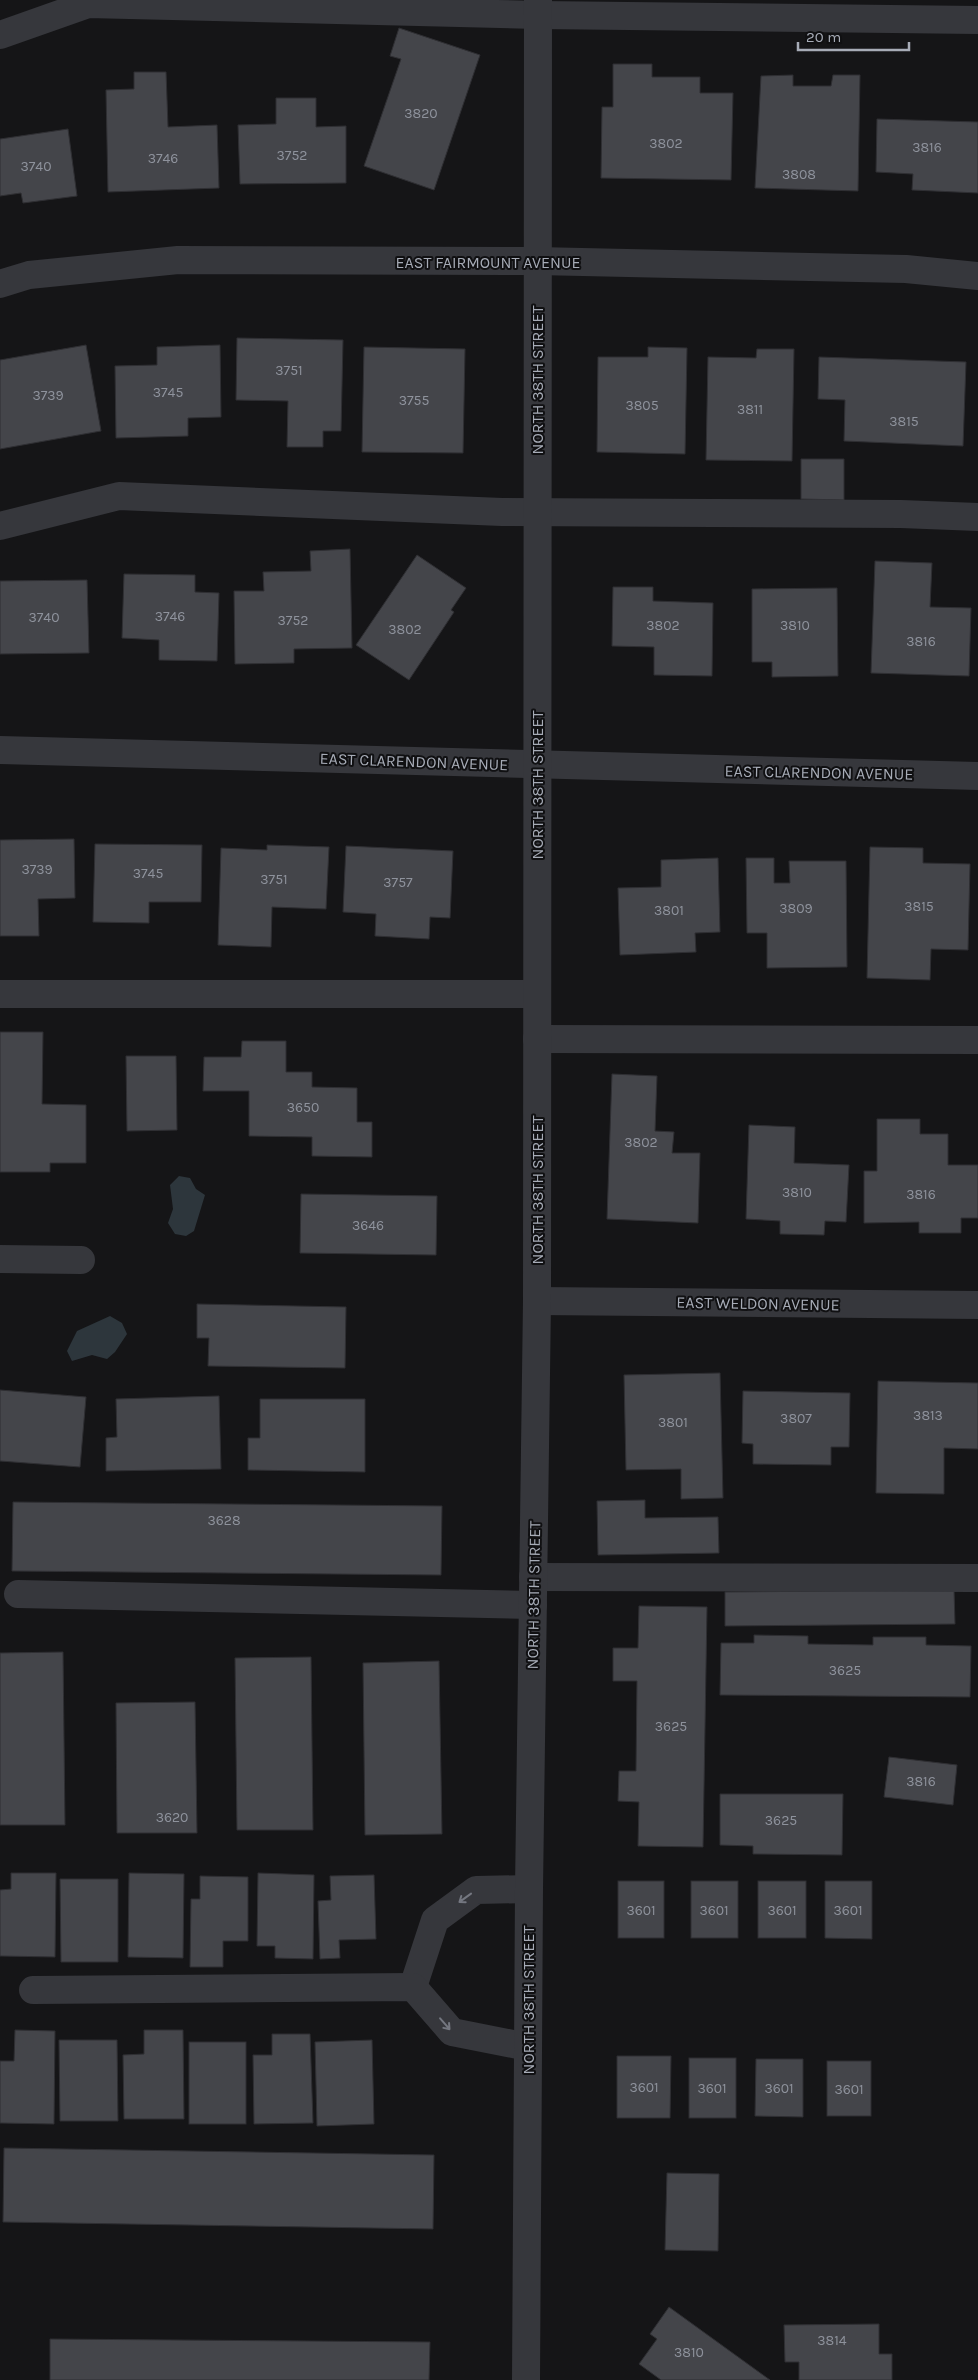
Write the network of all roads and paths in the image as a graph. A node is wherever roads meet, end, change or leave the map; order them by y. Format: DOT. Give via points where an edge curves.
graph roads {
  1 [pos="538,7"];
  2 [pos="978,20"];
  3 [pos="0,35"];
  4 [pos="537,261"];
  5 [pos="978,276"];
  6 [pos="0,284"];
  7 [pos="537,512"];
  8 [pos="978,517"];
  9 [pos="0,526"];
  10 [pos="0,750"];
  11 [pos="537,764"];
  12 [pos="978,776"];
  13 [pos="0,994"];
  14 [pos="537,994"];
  15 [pos="537,1039"];
  16 [pos="978,1040"];
  17 [pos="0,1259"];
  18 [pos="81,1260"];
  19 [pos="537,1301"];
  20 [pos="978,1305"];
  21 [pos="533,1577"];
  22 [pos="978,1578"];
  23 [pos="18,1594"];
  24 [pos="533,1604"];
  25 [pos="528,1889"];
  26 [pos="413,1987"];
  27 [pos="33,1990"];
  28 [pos="528,2047"];
  29 [pos="526,2380"];
  1 -- 2 [label="street"];
  1 -- 3 [label="street" via="88,4"];
  1 -- 4 [label="street, NORTH 38TH STREET"];
  4 -- 5 [label="street, EAST FAIRMOUNT AVENUE" via="906,269"];
  4 -- 6 [label="street, EAST FAIRMOUNT AVENUE" via="178,260 29,275"];
  4 -- 7 [label="street, NORTH 38TH STREET"];
  7 -- 8 [label="street"];
  7 -- 9 [label="street" via="119,496"];
  7 -- 11 [label="street, NORTH 38TH STREET"];
  10 -- 11 [label="street, EAST CLARENDON AVENUE"];
  11 -- 12 [label="street, EAST CLARENDON AVENUE"];
  11 -- 14 [label="street, NORTH 38TH STREET"];
  13 -- 14 [label="street"];
  14 -- 15 [label="street, NORTH 38TH STREET"];
  15 -- 16 [label="street"];
  15 -- 19 [label="street, NORTH 38TH STREET"];
  17 -- 18 [label="street"];
  19 -- 20 [label="street, EAST WELDON AVENUE"];
  19 -- 21 [label="street, NORTH 38TH STREET"];
  21 -- 22 [label="street"];
  21 -- 24 [label="street, NORTH 38TH STREET"];
  23 -- 24 [label="street"];
  24 -- 25 [label="street, NORTH 38TH STREET"];
  25 -- 26 [label="street, one-way" via="476,1890 435,1920"];
  25 -- 28 [label="street, NORTH 38TH STREET"];
  26 -- 27 [label="street"];
  26 -- 28 [label="street, one-way" via="452,2032"];
  28 -- 29 [label="street, NORTH 38TH STREET"];
}
